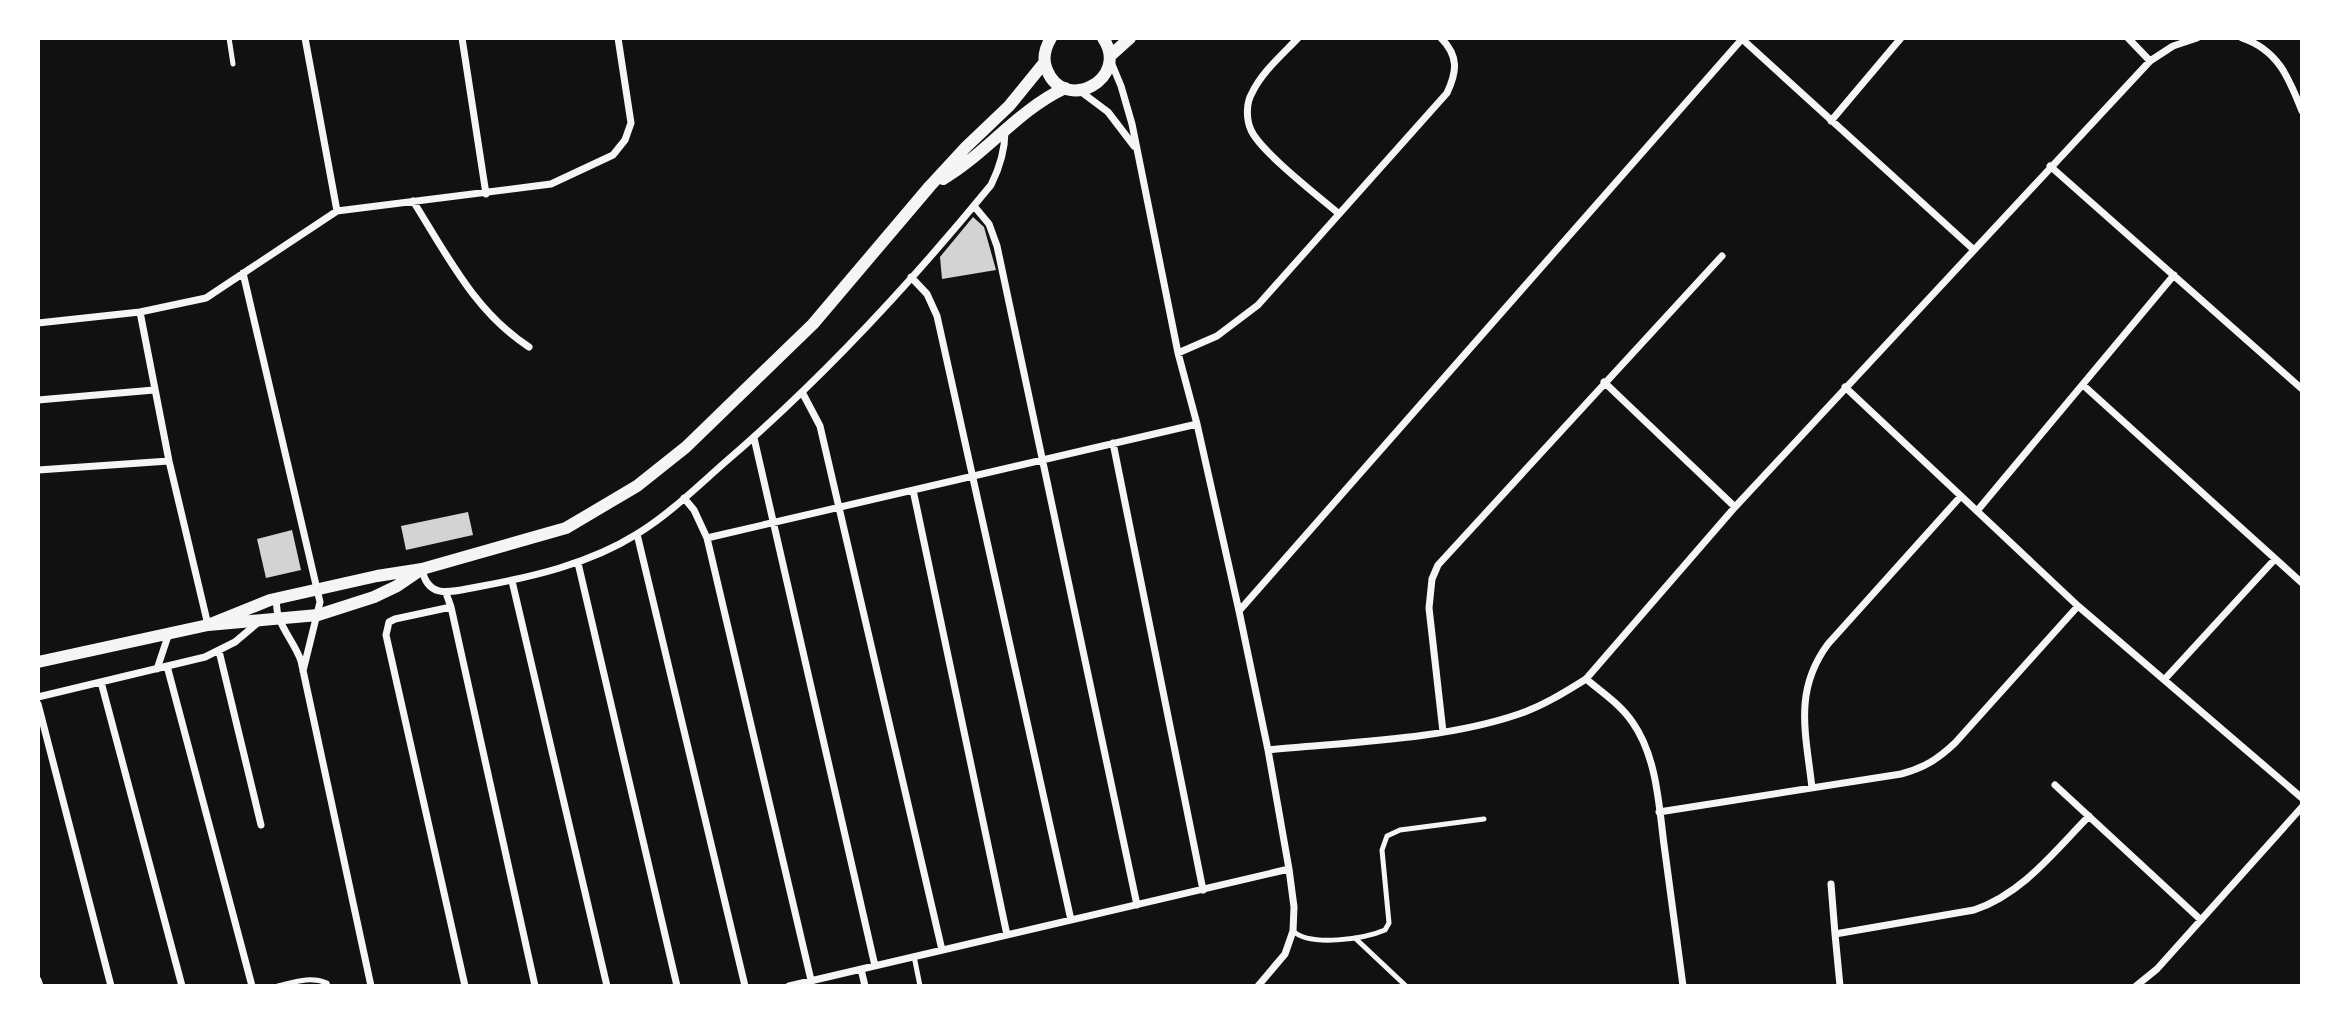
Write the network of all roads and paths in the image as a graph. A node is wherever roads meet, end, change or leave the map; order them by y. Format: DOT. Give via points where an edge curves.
graph roads {
  1 [pos="229,38"];
  2 [pos="305,38"];
  3 [pos="463,38"];
  4 [pos="618,38"];
  5 [pos="1051,38"];
  6 [pos="1103,38"];
  7 [pos="1130,38"];
  8 [pos="1298,38"];
  9 [pos="1441,38"];
  10 [pos="1901,38"];
  11 [pos="2128,38"];
  12 [pos="2197,38"];
  13 [pos="2242,38"];
  14 [pos="1741,39"];
  15 [pos="1109,57"];
  16 [pos="2150,61"];
  17 [pos="1044,63"];
  18 [pos="233,64"];
  19 [pos="1065,88"];
  20 [pos="1080,90"];
  21 [pos="2301,111"];
  22 [pos="1831,121"];
  23 [pos="1005,128"];
  24 [pos="1136,149"];
  25 [pos="2050,166"];
  26 [pos="930,186"];
  27 [pos="486,194"];
  28 [pos="413,201"];
  29 [pos="974,206"];
  30 [pos="337,211"];
  31 [pos="1338,213"];
  32 [pos="1973,249"];
  33 [pos="1722,256"];
  34 [pos="243,274"];
  35 [pos="2174,275"];
  36 [pos="911,277"];
  37 [pos="141,312"];
  38 [pos="38,323"];
  39 [pos="529,347"];
  40 [pos="1178,353"];
  41 [pos="1604,382"];
  42 [pos="2082,384"];
  43 [pos="1845,387"];
  44 [pos="2301,389"];
  45 [pos="154,390"];
  46 [pos="802,392"];
  47 [pos="38,400"];
  48 [pos="1197,424"];
  49 [pos="754,438"];
  50 [pos="1113,443"];
  51 [pos="1041,459"];
  52 [pos="169,461"];
  53 [pos="38,470"];
  54 [pos="974,476"];
  55 [pos="913,490"];
  56 [pos="1961,496"];
  57 [pos="684,498"];
  58 [pos="839,507"];
  59 [pos="1735,508"];
  60 [pos="1977,511"];
  61 [pos="774,522"];
  62 [pos="637,534"];
  63 [pos="707,538"];
  64 [pos="2275,559"];
  65 [pos="578,563"];
  66 [pos="422,569"];
  67 [pos="512,581"];
  68 [pos="2301,583"];
  69 [pos="317,589"];
  70 [pos="446,593"];
  71 [pos="277,598"];
  72 [pos="2078,606"];
  73 [pos="451,607"];
  74 [pos="1239,611"];
  75 [pos="318,615"];
  76 [pos="263,619"];
  77 [pos="279,619"];
  78 [pos="208,625"];
  79 [pos="169,633"];
  80 [pos="219,651"];
  81 [pos="38,663"];
  82 [pos="167,666"];
  83 [pos="157,668"];
  84 [pos="303,671"];
  85 [pos="1586,680"];
  86 [pos="2164,680"];
  87 [pos="102,682"];
  88 [pos="38,696"];
  89 [pos="38,704"];
  90 [pos="1443,732"];
  91 [pos="1268,750"];
  92 [pos="2055,785"];
  93 [pos="1811,788"];
  94 [pos="2301,798"];
  95 [pos="2301,807"];
  96 [pos="1659,812"];
  97 [pos="2089,816"];
  98 [pos="1484,819"];
  99 [pos="261,825"];
  100 [pos="1289,869"];
  101 [pos="1831,884"];
  102 [pos="1203,890"];
  103 [pos="1137,905"];
  104 [pos="1070,920"];
  105 [pos="2201,920"];
  106 [pos="1293,931"];
  107 [pos="1835,934"];
  108 [pos="1007,935"];
  109 [pos="1355,938"];
  110 [pos="942,950"];
  111 [pos="914,956"];
  112 [pos="875,965"];
  113 [pos="860,969"];
  114 [pos="38,980"];
  115 [pos="811,980"];
  116 [pos="40,985"];
  117 [pos="111,985"];
  118 [pos="182,985"];
  119 [pos="252,985"];
  120 [pos="278,985"];
  121 [pos="328,985"];
  122 [pos="371,985"];
  123 [pos="465,985"];
  124 [pos="534,985"];
  125 [pos="607,985"];
  126 [pos="677,985"];
  127 [pos="745,985"];
  128 [pos="789,985"];
  129 [pos="865,985"];
  130 [pos="920,985"];
  131 [pos="1258,985"];
  132 [pos="1406,985"];
  133 [pos="1683,985"];
  134 [pos="1840,985"];
  135 [pos="2136,985"];
  1 -- 18 [label="lane"];
  2 -- 30 [label="street"];
  3 -- 27 [label="street"];
  4 -- 27 [label="street" via="631,123 613,155 551,184"];
  5 -- 17 [label="street"];
  6 -- 15 [label="street"];
  7 -- 15 [label="street"];
  8 -- 31 [label="street" via="1259,80 1247,113 1261,145"];
  9 -- 31 [label="street" via="1454,59 1455,77 1447,93"];
  10 -- 22 [label="street"];
  11 -- 16 [label="street"];
  12 -- 16 [label="street"];
  13 -- 21 [label="street" via="2263,47 2277,60 2288,75"];
  14 -- 22 [label="street"];
  14 -- 74 [label="street"];
  15 -- 20 [label="street" via="1099,82"];
  15 -- 24 [label="street"];
  16 -- 25 [label="street"];
  17 -- 19 [label="street" via="1051,78"];
  17 -- 26 [label="street" via="1009,106"];
  19 -- 20 [label="street"];
  19 -- 23 [label="street"];
  20 -- 24 [label="street" via="1108,112"];
  22 -- 32 [label="street"];
  23 -- 26 [label="street" via="961,168"];
  23 -- 29 [label="street" via="1000,167"];
  24 -- 40 [label="street"];
  25 -- 32 [label="street"];
  25 -- 35 [label="street"];
  26 -- 66 [label="street" via="813,324 686,447 637,486 566,528"];
  27 -- 28 [label="street"];
  28 -- 30 [label="street"];
  28 -- 39 [label="street" via="478,303"];
  29 -- 36 [label="street"];
  29 -- 51 [label="street" via="995,234"];
  30 -- 34 [label="street"];
  31 -- 40 [label="street" via="1258,305 1217,336"];
  32 -- 43 [label="street"];
  33 -- 41 [label="street"];
  34 -- 37 [label="street" via="206,298"];
  34 -- 69 [label="street"];
  35 -- 42 [label="street"];
  35 -- 44 [label="street"];
  36 -- 46 [label="street"];
  36 -- 54 [label="street" via="927,294 937,316"];
  37 -- 38 [label="street"];
  37 -- 45 [label="street"];
  40 -- 48 [label="street"];
  41 -- 59 [label="street"];
  41 -- 90 [label="street" via="1438,565 1429,608"];
  42 -- 60 [label="street"];
  42 -- 64 [label="street"];
  43 -- 56 [label="street"];
  43 -- 59 [label="street"];
  45 -- 47 [label="street"];
  45 -- 52 [label="street"];
  46 -- 49 [label="street"];
  46 -- 58 [label="street" via="820,426"];
  48 -- 50 [label="street"];
  48 -- 74 [label="street"];
  49 -- 57 [label="street"];
  49 -- 61 [label="street"];
  50 -- 51 [label="street"];
  50 -- 102 [label="street"];
  51 -- 54 [label="street"];
  51 -- 103 [label="street"];
  52 -- 53 [label="street"];
  52 -- 78 [label="street"];
  54 -- 55 [label="street"];
  54 -- 104 [label="street"];
  55 -- 58 [label="street"];
  55 -- 108 [label="street"];
  56 -- 60 [label="street"];
  56 -- 93 [label="street" via="1828,644 1812,669 1803,712"];
  57 -- 62 [label="street"];
  57 -- 63 [label="street"];
  58 -- 61 [label="street"];
  58 -- 110 [label="street"];
  59 -- 85 [label="street"];
  60 -- 72 [label="street"];
  61 -- 63 [label="street"];
  61 -- 112 [label="street"];
  62 -- 65 [label="street"];
  62 -- 127 [label="street"];
  63 -- 115 [label="street"];
  64 -- 68 [label="street"];
  64 -- 86 [label="street"];
  65 -- 67 [label="street"];
  65 -- 126 [label="street"];
  66 -- 69 [label="street"];
  66 -- 70 [label="street" via="430,586"];
  66 -- 75 [label="street" via="374,597"];
  67 -- 70 [label="street"];
  67 -- 125 [label="street"];
  69 -- 71 [label="street"];
  69 -- 75 [label="street"];
  70 -- 73 [label="street"];
  71 -- 77 [label="street"];
  71 -- 78 [label="street"];
  72 -- 86 [label="street"];
  72 -- 93 [label="street" via="1940,758 1901,774"];
  73 -- 123 [label="street" via="395,619 389,622 386,635"];
  73 -- 124 [label="street"];
  74 -- 91 [label="street"];
  75 -- 77 [label="street"];
  75 -- 84 [label="street"];
  76 -- 77 [label="street"];
  76 -- 78 [label="street"];
  76 -- 80 [label="street"];
  77 -- 84 [label="street"];
  78 -- 79 [label="street"];
  79 -- 81 [label="street"];
  79 -- 83 [label="street"];
  80 -- 82 [label="street"];
  80 -- 99 [label="street"];
  82 -- 83 [label="street"];
  82 -- 119 [label="street"];
  83 -- 87 [label="street"];
  84 -- 122 [label="street"];
  85 -- 90 [label="street" via="1522,713 1479,727"];
  85 -- 96 [label="street" via="1619,705 1634,724 1652,767"];
  86 -- 94 [label="street"];
  87 -- 88 [label="street"];
  87 -- 118 [label="street"];
  89 -- 117 [label="street"];
  90 -- 91 [label="street"];
  91 -- 100 [label="street"];
  92 -- 97 [label="street"];
  93 -- 96 [label="street"];
  95 -- 105 [label="street"];
  96 -- 133 [label="street"];
  97 -- 105 [label="street"];
  97 -- 107 [label="street" via="2028,878 1994,903"];
  98 -- 109 [label="lane" via="1400,830 1387,836 1382,850 1388,927"];
  100 -- 102 [label="street"];
  100 -- 106 [label="street"];
  101 -- 107 [label="street"];
  102 -- 103 [label="street"];
  103 -- 104 [label="street"];
  104 -- 108 [label="street"];
  105 -- 135 [label="street" via="2157,969"];
  106 -- 109 [label="lane" via="1300,937"];
  106 -- 131 [label="street" via="1285,954"];
  107 -- 134 [label="street"];
  108 -- 110 [label="street"];
  109 -- 132 [label="lane"];
  110 -- 111 [label="street"];
  111 -- 112 [label="street"];
  111 -- 130 [label="lane"];
  112 -- 113 [label="street"];
  113 -- 115 [label="street"];
  113 -- 129 [label="street"];
  114 -- 116 [label="street"];
  115 -- 128 [label="street"];
  120 -- 121 [label="lane" via="308,979"];
}
